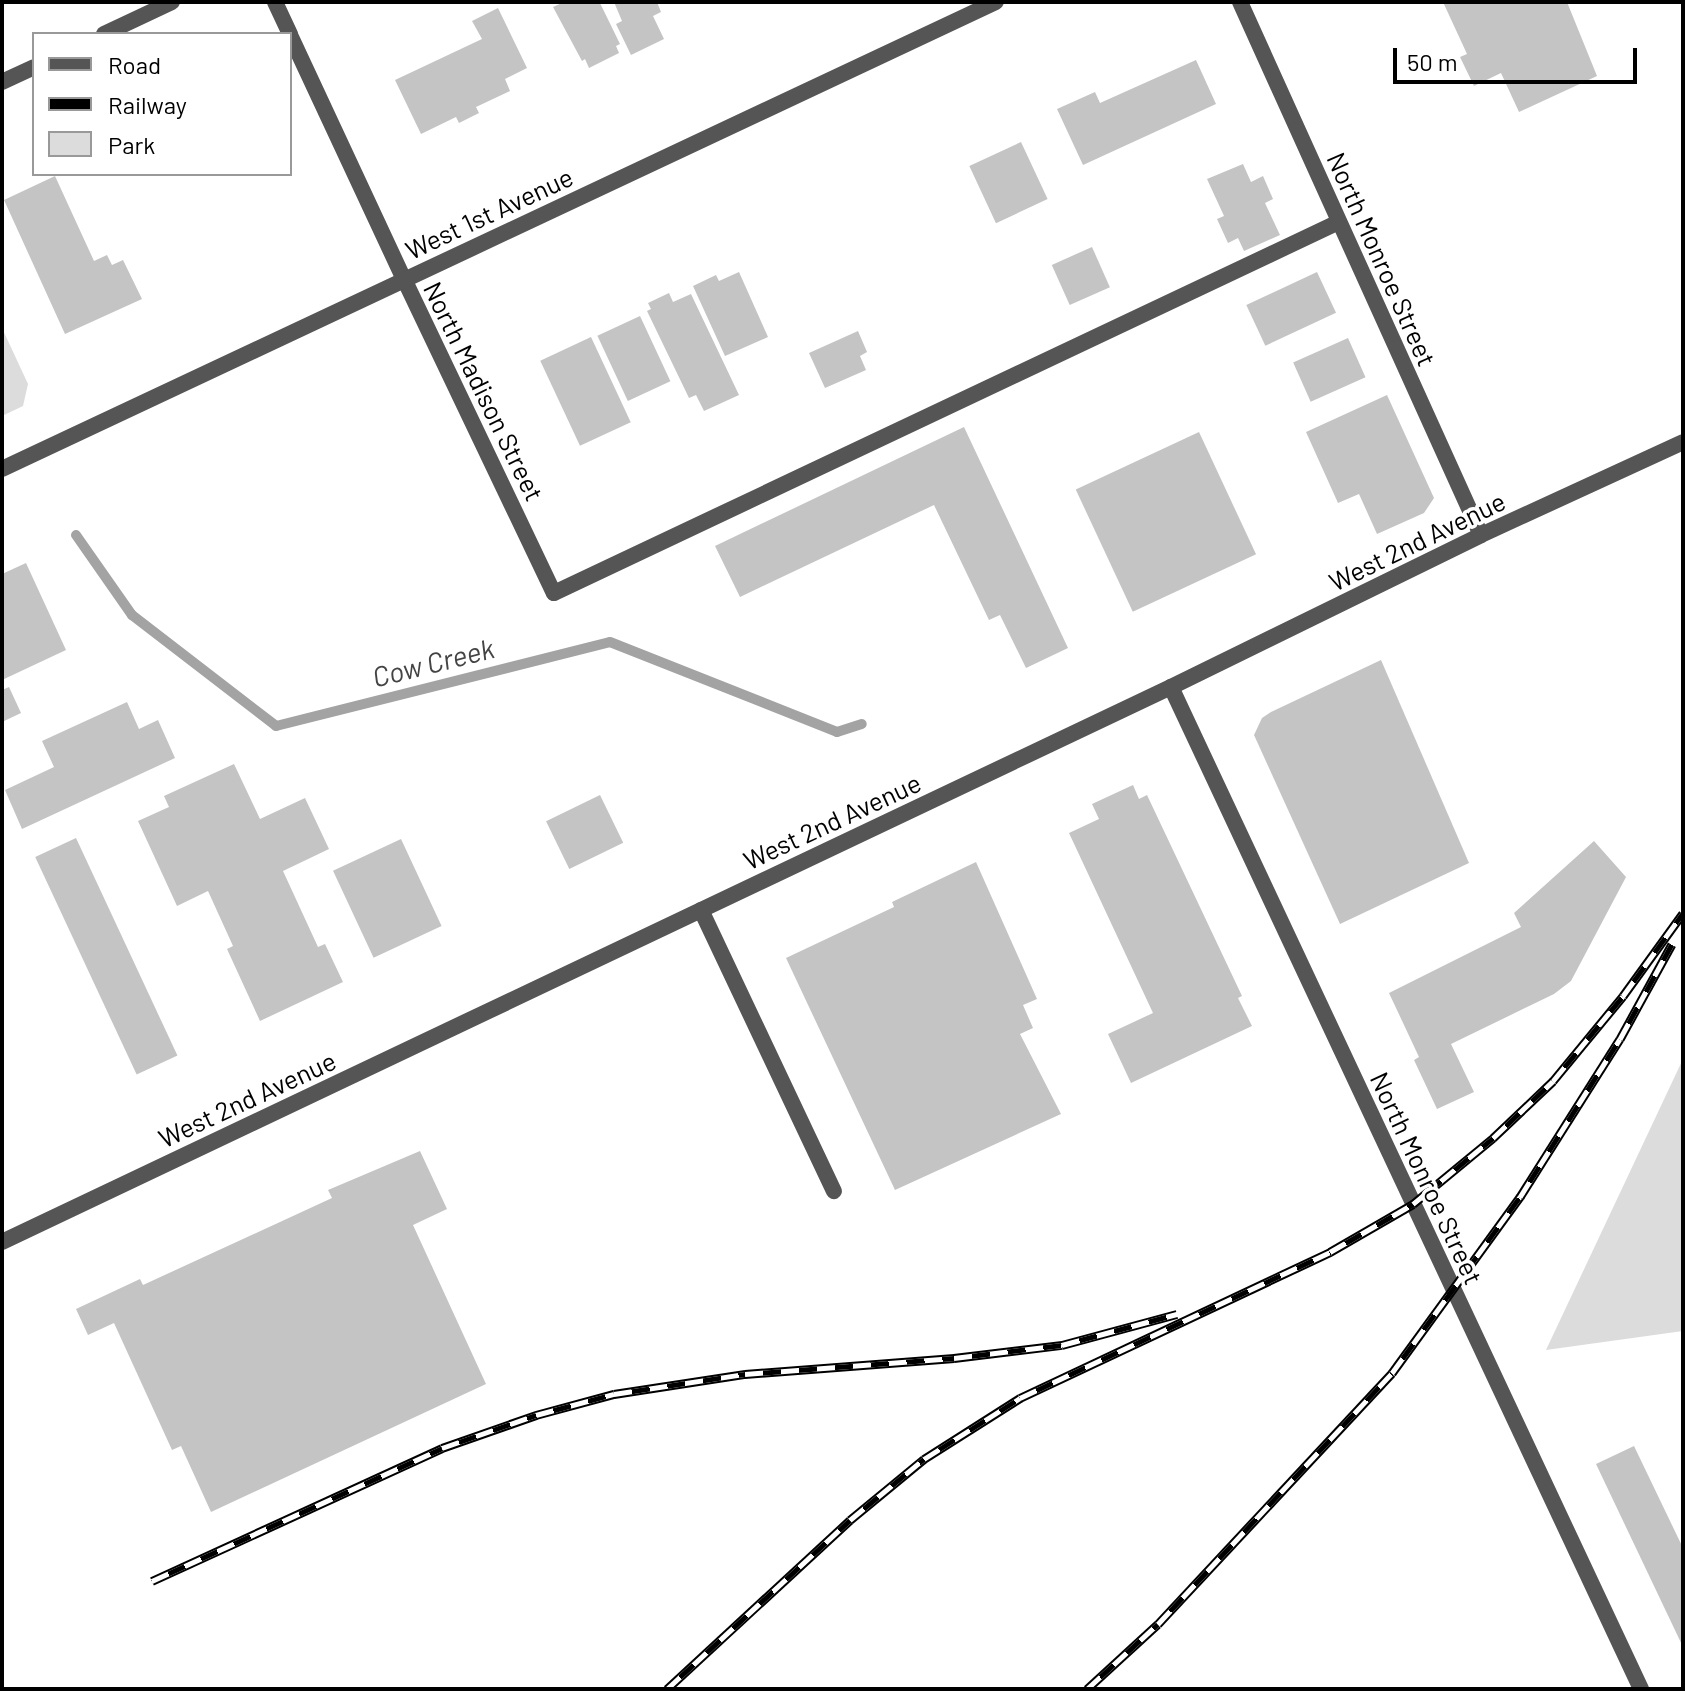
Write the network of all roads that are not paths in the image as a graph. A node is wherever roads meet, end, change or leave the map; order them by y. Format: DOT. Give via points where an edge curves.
graph roads {
  1 [pos="172,2"];
  2 [pos="275,2"];
  3 [pos="996,2"];
  4 [pos="1240,2"];
  5 [pos="108,32"];
  6 [pos="289,32"];
  7 [pos="292,38"];
  8 [pos="32,68"];
  9 [pos="2,82"];
  10 [pos="1339,222"];
  11 [pos="404,279"];
  12 [pos="1683,442"];
  13 [pos="2,469"];
  14 [pos="1481,535"];
  15 [pos="1171,687"];
  16 [pos="701,910"];
  17 [pos="834,1191"];
  18 [pos="2,1242"];
  19 [pos="1641,1689"];
  1 -- 5 [label="street"];
  2 -- 6 [label="street, North Madison Street"];
  3 -- 11 [label="street, West 1st Avenue"];
  4 -- 10 [label="street, North Monroe Street"];
  7 -- 11 [label="street, North Madison Street"];
  8 -- 9 [label="street"];
  10 -- 11 [label="street, North Madison Street" via="554,593"];
  10 -- 14 [label="street, North Monroe Street"];
  11 -- 13 [label="street, West 1st Avenue"];
  12 -- 14 [label="street, West 2nd Avenue"];
  14 -- 15 [label="street, West 2nd Avenue"];
  15 -- 16 [label="street, West 2nd Avenue"];
  15 -- 19 [label="street, North Monroe Street"];
  16 -- 17 [label="street"];
  16 -- 18 [label="street, West 2nd Avenue"];
}
